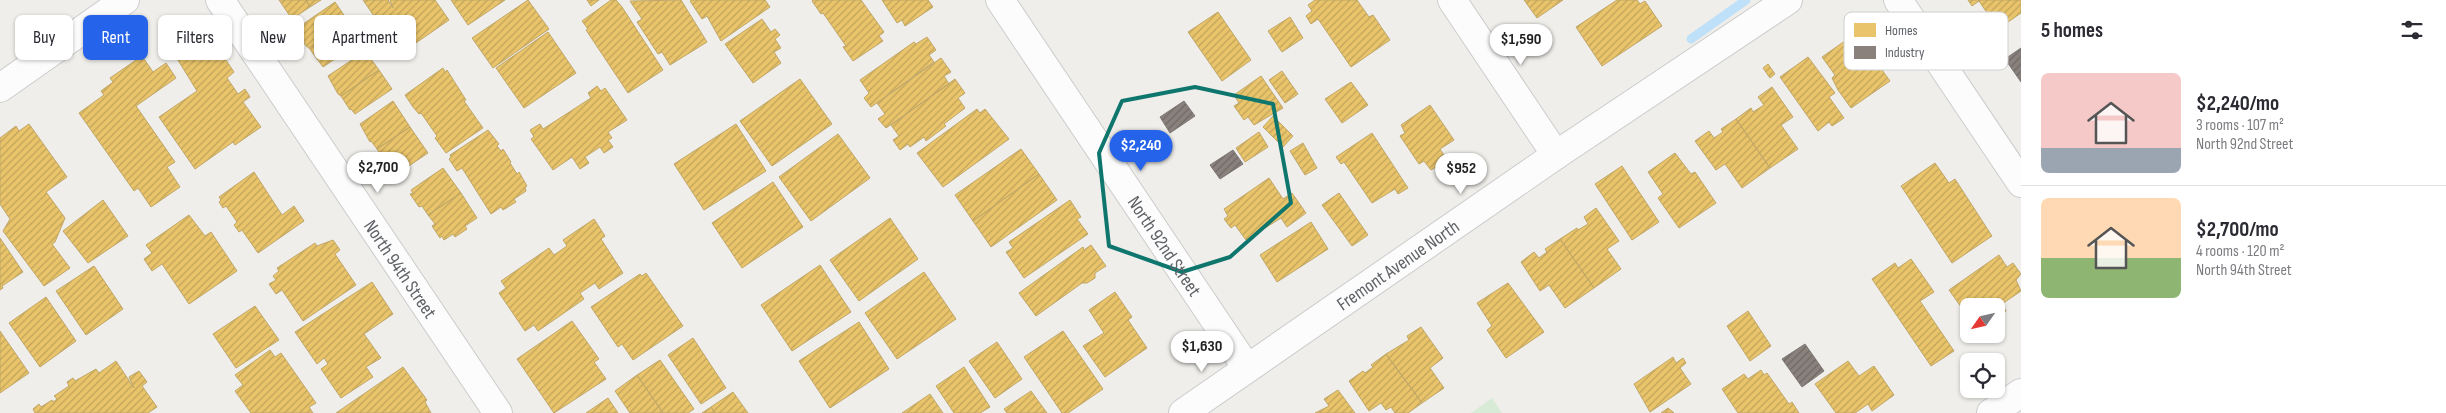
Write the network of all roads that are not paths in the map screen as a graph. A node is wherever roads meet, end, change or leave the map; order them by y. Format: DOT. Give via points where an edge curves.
graph roads {
  1 [pos="125,0"];
  2 [pos="220,0"];
  3 [pos="1000,0"];
  4 [pos="1452,0"];
  5 [pos="1788,0"];
  6 [pos="1898,0"];
  7 [pos="1906,12"];
  8 [pos="1945,70"];
  9 [pos="0,88"];
  10 [pos="1556,155"];
  11 [pos="2021,183"];
  12 [pos="1246,368"];
  13 [pos="2021,393"];
  14 [pos="498,413"];
  15 [pos="1182,413"];
  16 [pos="1992,413"];
  1 -- 9 [label="street"];
  2 -- 14 [label="street, North 94th Street"];
  3 -- 12 [label="street, North 92nd Street"];
  4 -- 10 [label="street"];
  5 -- 10 [label="street, Fremont Avenue North"];
  6 -- 7 [label="street"];
  8 -- 11 [label="street"];
  10 -- 12 [label="street, Fremont Avenue North"];
  12 -- 15 [label="street, Fremont Avenue North"];
  13 -- 16 [label="street"];
}
